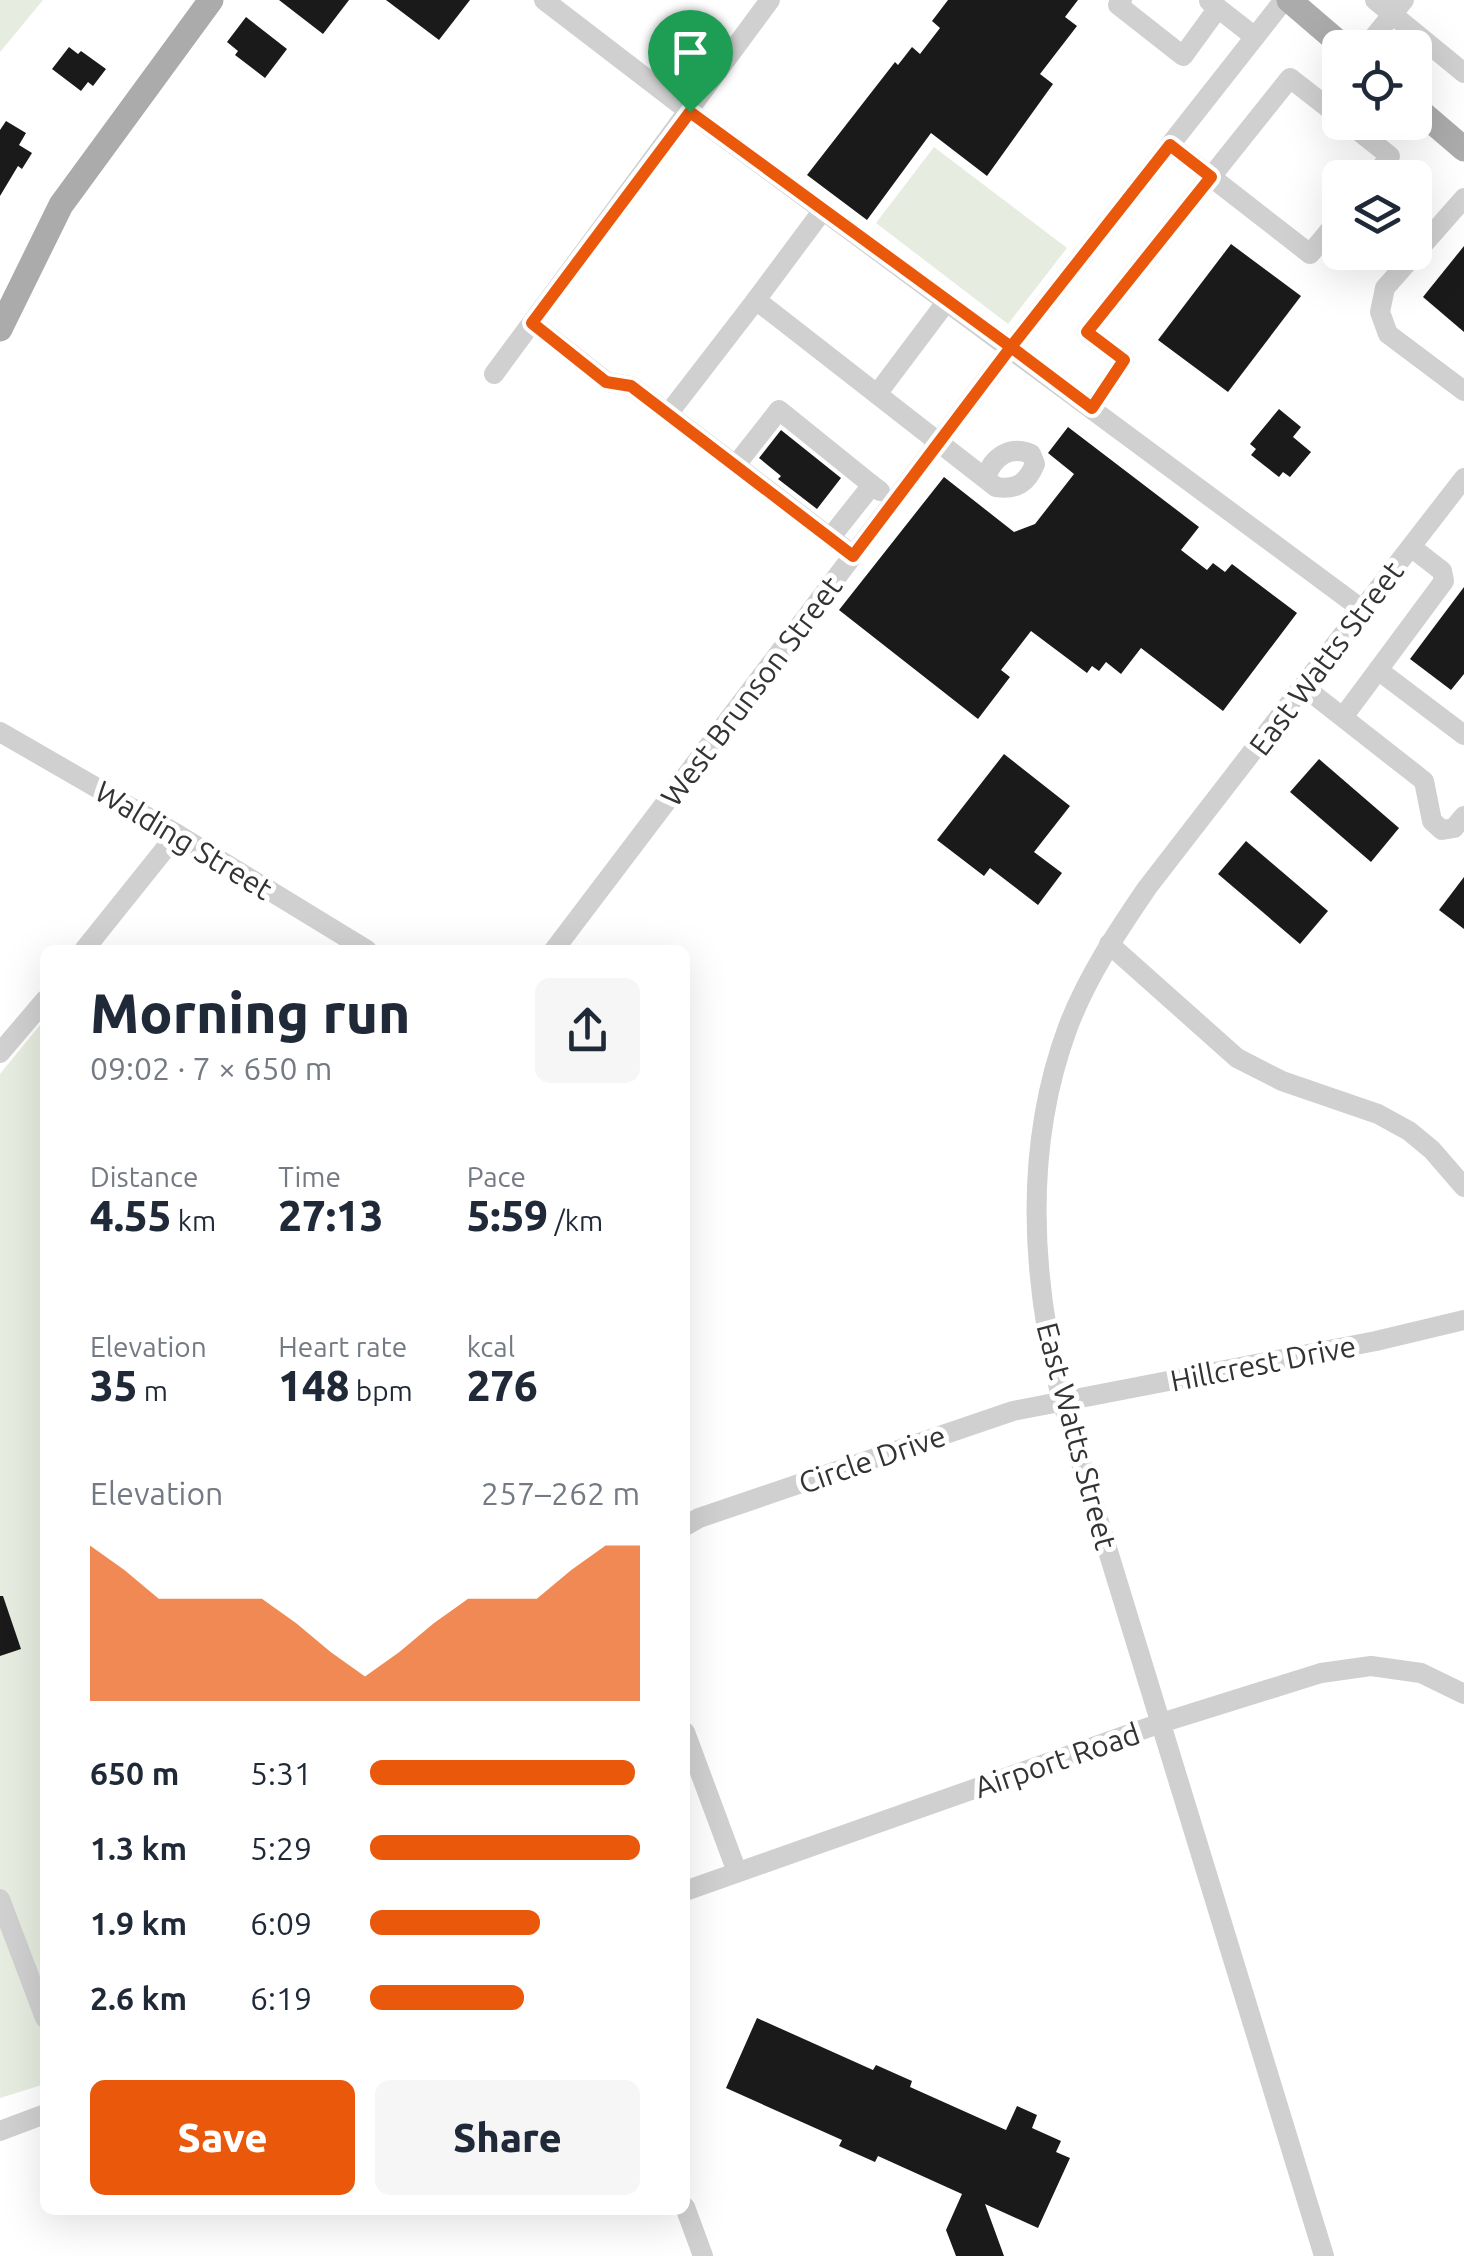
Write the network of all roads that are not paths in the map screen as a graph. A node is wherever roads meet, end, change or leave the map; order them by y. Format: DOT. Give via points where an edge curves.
graph roads {
  1 [pos="212,0"];
  2 [pos="544,0"];
  3 [pos="770,0"];
  4 [pos="1287,0"];
  5 [pos="1375,0"];
  6 [pos="1120,3"];
  7 [pos="1213,4"];
  8 [pos="1398,7"];
  9 [pos="1323,30"];
  10 [pos="1379,30"];
  11 [pos="1255,37"];
  12 [pos="1464,73"];
  13 [pos="1322,103"];
  14 [pos="690,112"];
  15 [pos="1432,121"];
  16 [pos="1370,140"];
  17 [pos="1170,145"];
  18 [pos="1464,148"];
  19 [pos="1387,160"];
  20 [pos="1211,177"];
  21 [pos="1464,198"];
  22 [pos="824,210"];
  23 [pos="1322,240"];
  24 [pos="756,300"];
  25 [pos="947,301"];
  26 [pos="532,323"];
  27 [pos="0,329"];
  28 [pos="1011,347"];
  29 [pos="494,374"];
  30 [pos="1464,392"];
  31 [pos="877,394"];
  32 [pos="1092,408"];
  33 [pos="668,414"];
  34 [pos="938,443"];
  35 [pos="735,466"];
  36 [pos="986,478"];
  37 [pos="1464,478"];
  38 [pos="872,485"];
  39 [pos="894,501"];
  40 [pos="830,538"];
  41 [pos="1411,547"];
  42 [pos="853,556"];
  43 [pos="1363,610"];
  44 [pos="1378,670"];
  45 [pos="1304,687"];
  46 [pos="1342,717"];
  47 [pos="0,732"];
  48 [pos="1464,735"];
  49 [pos="1464,816"];
  50 [pos="177,834"];
  51 [pos="1110,944"];
  52 [pos="88,945"];
  53 [pos="358,945"];
  54 [pos="558,945"];
  55 [pos="40,1006"];
  56 [pos="0,1053"];
  57 [pos="1464,1188"];
  58 [pos="1464,1320"];
  59 [pos="1062,1401"];
  60 [pos="690,1523"];
  61 [pos="1464,1694"];
  62 [pos="1161,1723"];
  63 [pos="690,1745"];
  64 [pos="737,1872"];
  65 [pos="690,1889"];
  66 [pos="0,1899"];
  67 [pos="40,2005"];
  68 [pos="40,2116"];
  69 [pos="0,2131"];
  70 [pos="688,2215"];
  71 [pos="702,2256"];
  72 [pos="1324,2256"];
  1 -- 27 [label="main road" via="61,205"];
  2 -- 14 [label="street"];
  3 -- 14 [label="street"];
  4 -- 9 [label="main road"];
  4 -- 11 [label="street, West Brunson Street"];
  5 -- 8 [label="street"];
  6 -- 7 [label="street" via="1182,56"];
  7 -- 11 [label="street"];
  8 -- 10 [label="street"];
  8 -- 12 [label="street"];
  11 -- 17 [label="street, West Brunson Street"];
  13 -- 20 [label="street" via="1290,78"];
  14 -- 22 [label="street"];
  14 -- 26 [label="street"];
  15 -- 18 [label="main road"];
  16 -- 19 [label="street"];
  17 -- 20 [label="street"];
  17 -- 28 [label="street, West Brunson Street"];
  20 -- 23 [label="street" via="1310,254"];
  20 -- 32 [label="street" via="1087,332 1124,360"];
  21 -- 30 [label="street" via="1384,288 1380,312 1388,334"];
  22 -- 24 [label="street"];
  22 -- 25 [label="street"];
  24 -- 31 [label="street"];
  24 -- 33 [label="street"];
  25 -- 28 [label="street"];
  25 -- 31 [label="street"];
  26 -- 29 [label="street"];
  26 -- 33 [label="street" via="606,382 631,386"];
  28 -- 32 [label="street"];
  28 -- 34 [label="street, West Brunson Street"];
  31 -- 34 [label="street"];
  32 -- 43 [label="street"];
  33 -- 35 [label="street"];
  34 -- 36 [label="street"];
  34 -- 39 [label="street, West Brunson Street"];
  35 -- 38 [label="street" via="778,410"];
  35 -- 40 [label="street"];
  37 -- 41 [label="street, East Watts Street"];
  38 -- 39 [label="street"];
  38 -- 40 [label="street"];
  39 -- 42 [label="street, West Brunson Street"];
  40 -- 42 [label="street"];
  41 -- 43 [label="street, East Watts Street"];
  41 -- 44 [label="street" via="1442,571 1444,581"];
  42 -- 54 [label="street, West Brunson Street"];
  43 -- 45 [label="street, East Watts Street"];
  44 -- 46 [label="street"];
  44 -- 48 [label="street"];
  45 -- 46 [label="street"];
  45 -- 51 [label="street, East Watts Street"];
  46 -- 49 [label="street" via="1424,781 1432,821 1442,830"];
  47 -- 50 [label="street, Walding Street"];
  50 -- 52 [label="street"];
  50 -- 53 [label="street, Walding Street"];
  51 -- 57 [label="street" via="1237,1058 1408,1130"];
  51 -- 59 [label="street, East Watts Street" via="1053,1073 1040,1156 1037,1272"];
  55 -- 56 [label="street"];
  58 -- 59 [label="street, Hillcrest Drive"];
  59 -- 60 [label="street, Circle Drive" via="1012,1411"];
  59 -- 62 [label="street, East Watts Street"];
  61 -- 62 [label="street, Airport Road" via="1421,1674 1372,1666 1322,1673"];
  62 -- 64 [label="street, Airport Road"];
  62 -- 72 [label="street, East Watts Street"];
  63 -- 64 [label="street"];
  64 -- 65 [label="street, Airport Road"];
  66 -- 67 [label="street"];
  68 -- 69 [label="street"];
  70 -- 71 [label="street"];
}
